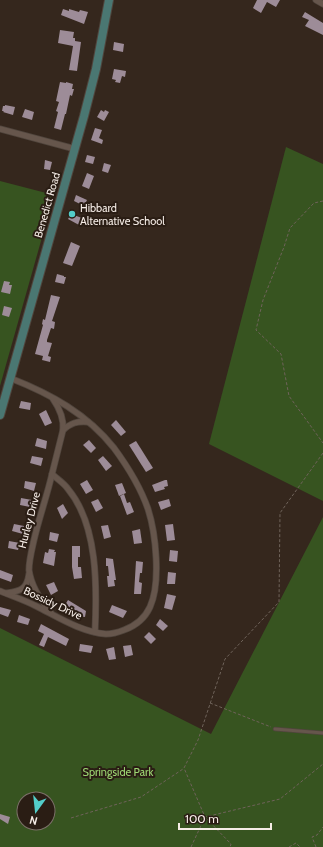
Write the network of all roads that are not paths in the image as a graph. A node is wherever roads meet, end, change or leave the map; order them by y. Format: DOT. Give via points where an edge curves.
graph roads {
  1 [pos="109,0"];
  2 [pos="316,0"];
  3 [pos="323,4"];
  4 [pos="0,129"];
  5 [pos="75,149"];
  6 [pos="10,378"];
  7 [pos="52,397"];
  8 [pos="0,415"];
  9 [pos="90,422"];
  10 [pos="63,430"];
  11 [pos="52,474"];
  12 [pos="29,572"];
  13 [pos="3,592"];
  14 [pos="53,616"];
  15 [pos="95,632"];
  16 [pos="275,729"];
  17 [pos="323,732"];
  1 -- 5 [label="street, Benedict Road" via="96,69"];
  2 -- 3 [label="street"];
  4 -- 5 [label="street"];
  5 -- 6 [label="street, Benedict Road"];
  6 -- 7 [label="street, Bossidy Drive"];
  6 -- 8 [label="street, Benedict Road"];
  7 -- 9 [label="street, Bossidy Drive"];
  7 -- 10 [label="street" via="60,409"];
  9 -- 10 [label="street" via="75,422"];
  9 -- 15 [label="street, Bossidy Drive" via="114,448 135,477 148,509 156,555 154,592 147,614 141,621 119,632"];
  10 -- 11 [label="street, Hurley Drive"];
  11 -- 12 [label="street, Hurley Drive" via="30,555"];
  11 -- 15 [label="street" via="68,489 79,506 88,529 95,585"];
  12 -- 13 [label="street, Hurley Drive" via="25,587"];
  12 -- 14 [label="street, Hurley Drive" via="40,600"];
  13 -- 14 [label="street, Bossidy Drive"];
  14 -- 15 [label="street, Bossidy Drive"];
  16 -- 17 [label="lane"];
}
